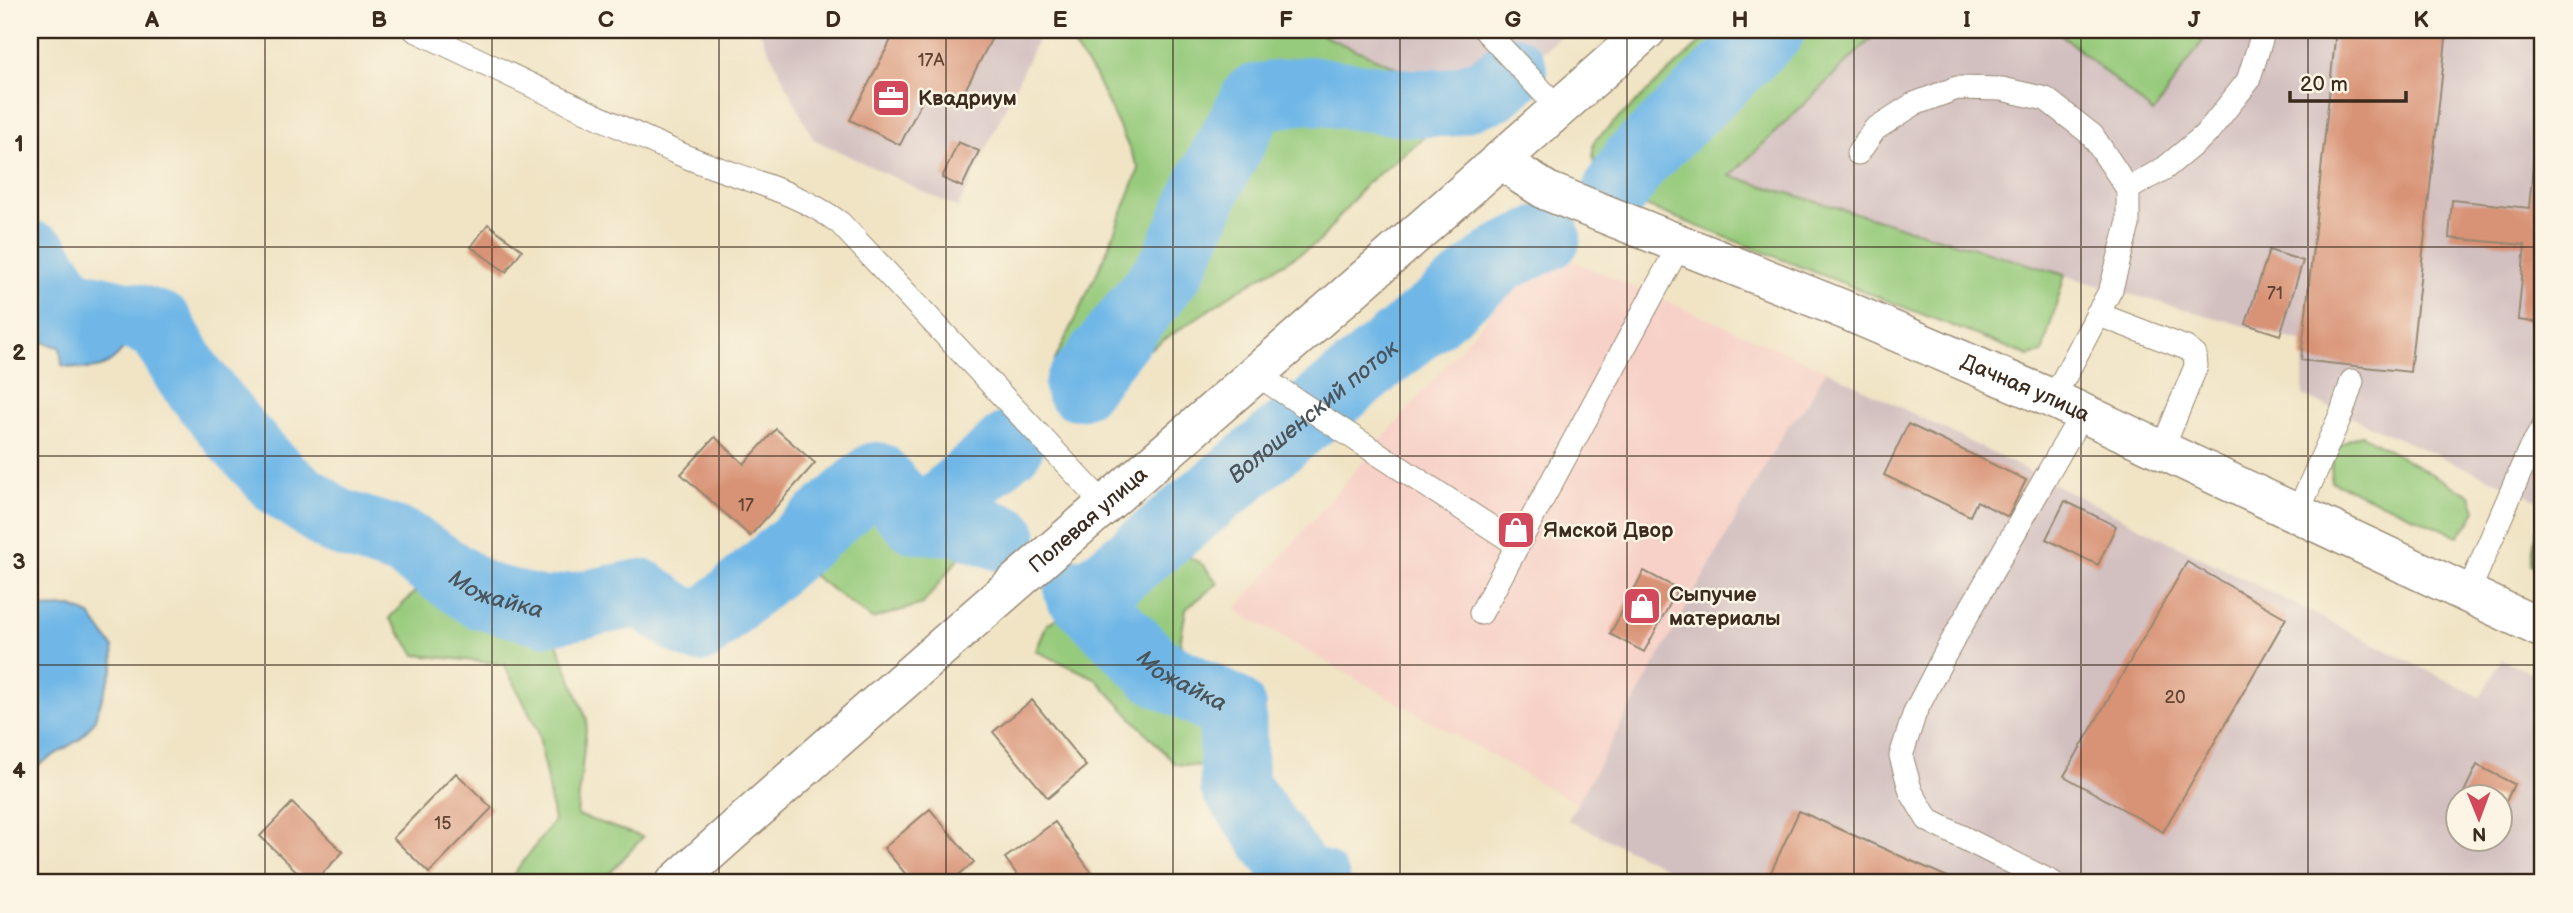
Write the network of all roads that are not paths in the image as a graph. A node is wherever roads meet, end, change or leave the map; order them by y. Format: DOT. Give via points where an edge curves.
graph roads {
  1 [pos="415,30"];
  2 [pos="1485,30"];
  3 [pos="1647,30"];
  4 [pos="2264,30"];
  5 [pos="1559,108"];
  6 [pos="1857,153"];
  7 [pos="1503,159"];
  8 [pos="2128,189"];
  9 [pos="1680,244"];
  10 [pos="2097,314"];
  11 [pos="1256,374"];
  12 [pos="2352,381"];
  13 [pos="2068,406"];
  14 [pos="2543,428"];
  15 [pos="2162,450"];
  16 [pos="1105,505"];
  17 [pos="2297,514"];
  18 [pos="1518,545"];
  19 [pos="2468,593"];
  20 [pos="1481,613"];
  21 [pos="2543,629"];
  22 [pos="675,883"];
  23 [pos="2053,883"];
  1 -- 16 [label="lane" via="682,155 821,209 849,233"];
  2 -- 5 [label="lane"];
  3 -- 5 [label="main road, Полевая улица"];
  4 -- 8 [label="lane" via="2248,81 2206,134 2165,168"];
  5 -- 7 [label="main road, Полевая улица"];
  6 -- 8 [label="lane" via="1875,129 1914,104 1957,88 2002,89 2046,99 2092,135"];
  7 -- 9 [label="main road, Дачная улица" via="1547,191"];
  7 -- 11 [label="main road, Полевая улица"];
  8 -- 10 [label="lane" via="2128,225 2111,289"];
  9 -- 13 [label="main road, Дачная улица"];
  9 -- 18 [label="lane"];
  10 -- 13 [label="lane"];
  10 -- 15 [label="lane" via="2195,355 2196,366"];
  11 -- 16 [label="main road, Полевая улица"];
  11 -- 18 [label="lane"];
  12 -- 17 [label="lane"];
  13 -- 15 [label="main road, Дачная улица"];
  13 -- 23 [label="lane" via="1915,712 1901,756 1911,792 1928,820"];
  14 -- 19 [label="lane"];
  15 -- 17 [label="main road, Дачная улица"];
  16 -- 22 [label="main road, Полевая улица"];
  17 -- 19 [label="main road, Дачная улица"];
  18 -- 20 [label="lane"];
  19 -- 21 [label="main road, Дачная улица"];
}
